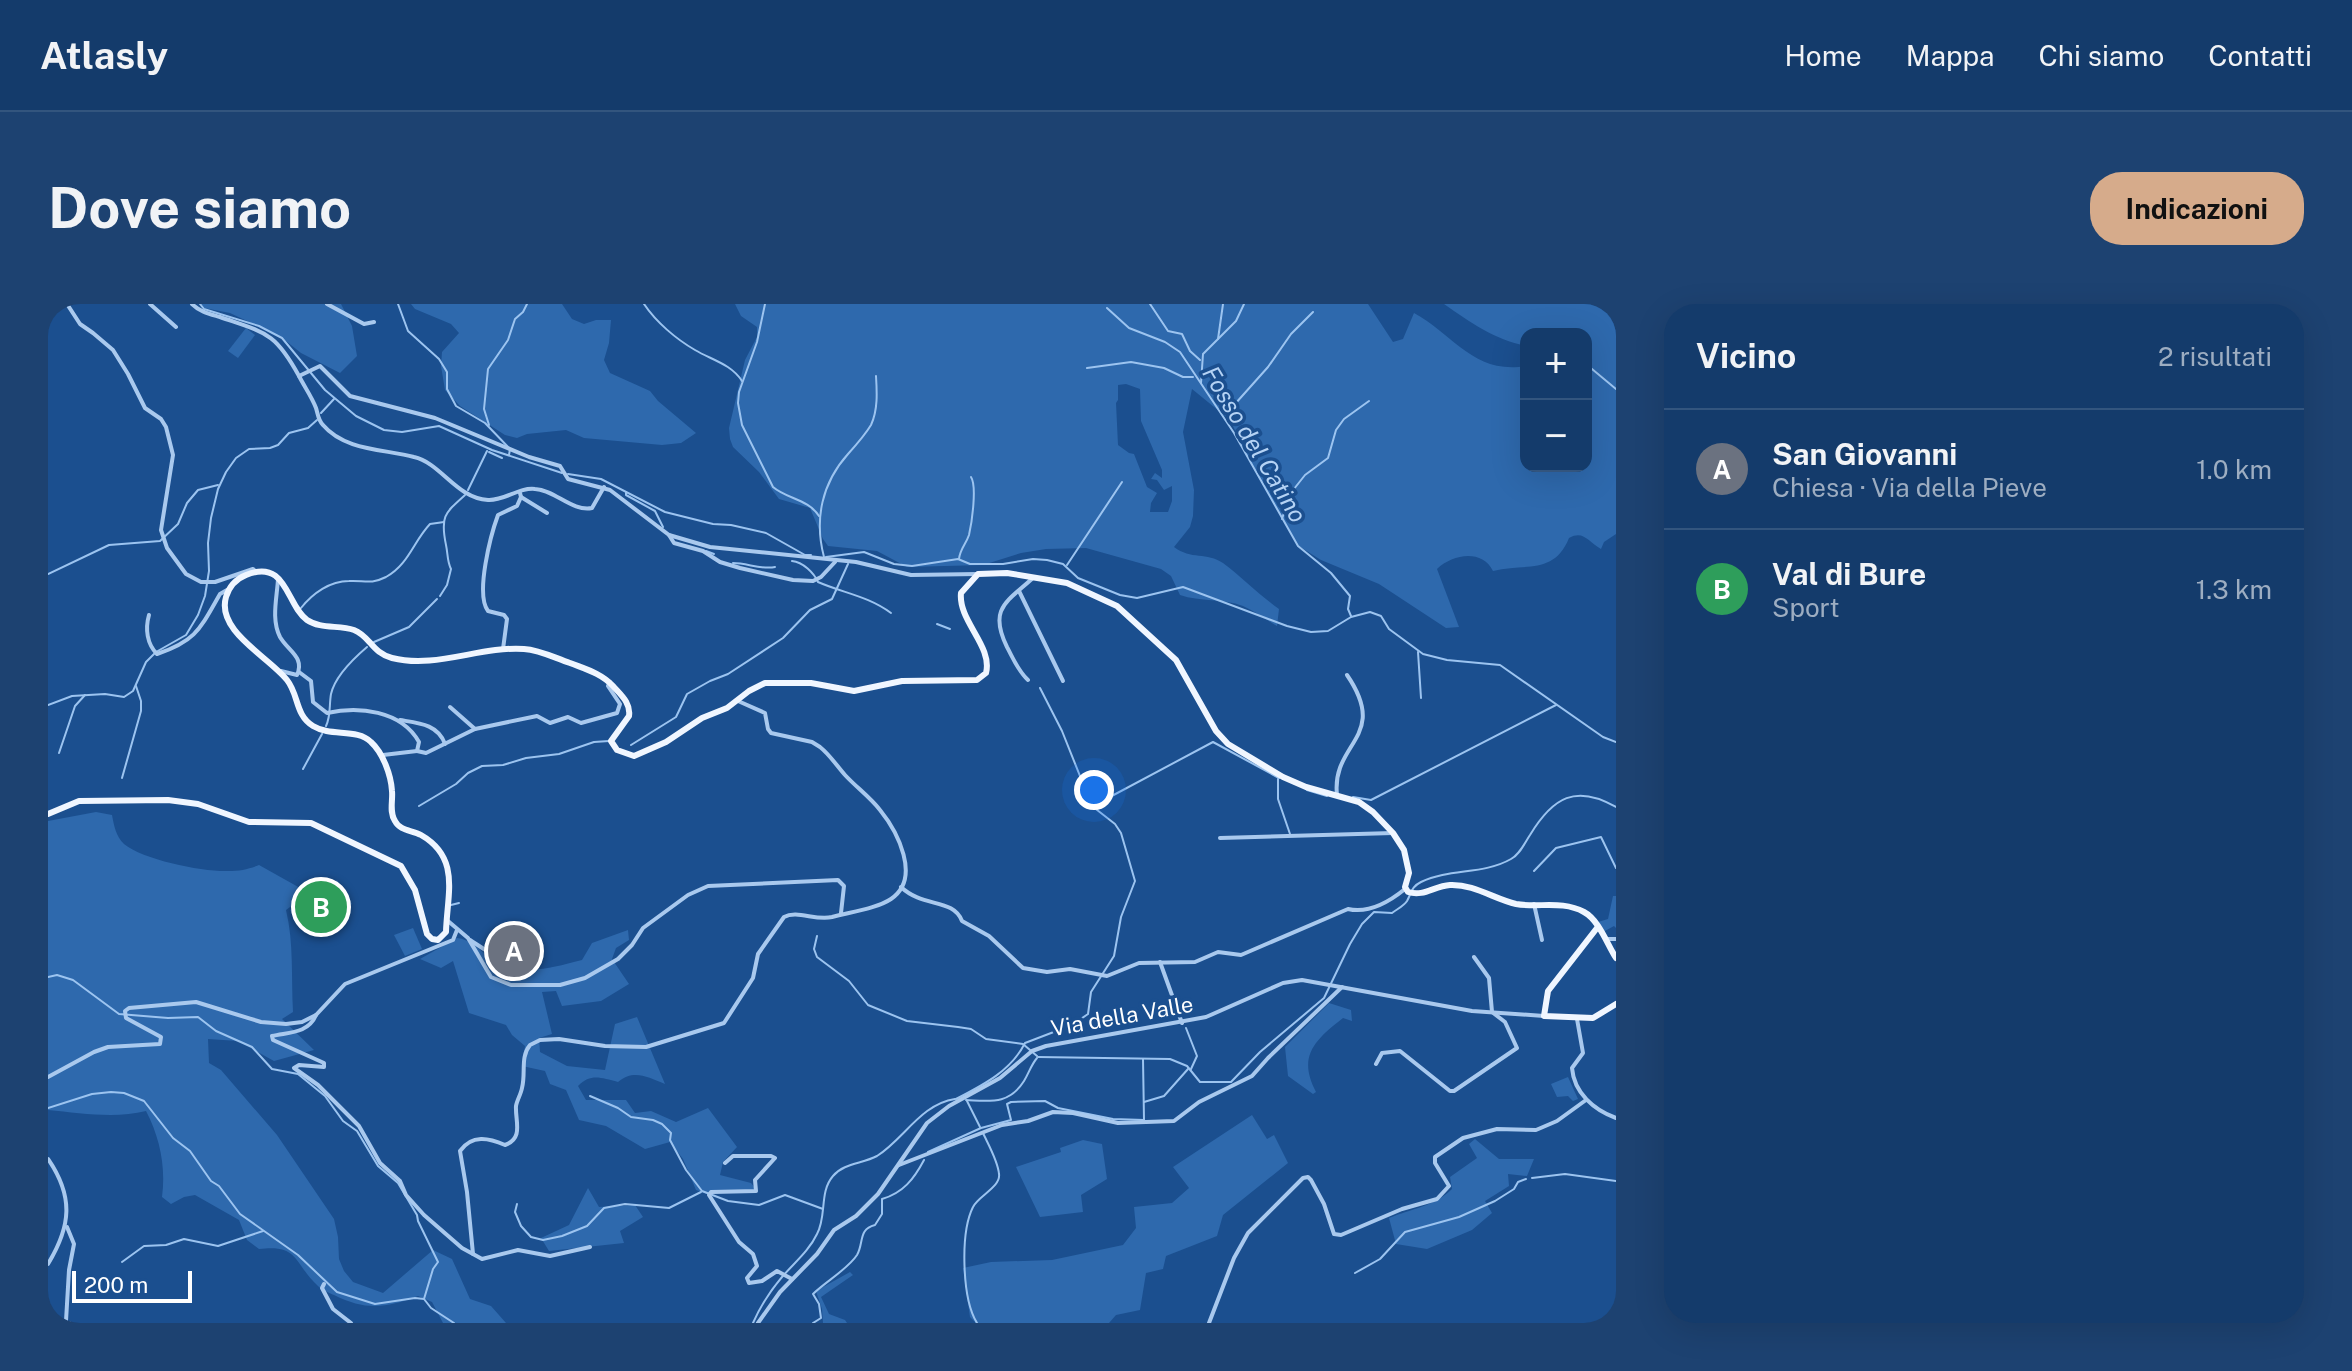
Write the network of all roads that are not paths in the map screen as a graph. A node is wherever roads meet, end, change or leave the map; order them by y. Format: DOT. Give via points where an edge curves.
graph roads {
  1 [pos="67,304"];
  2 [pos="150,304"];
  3 [pos="192,304"];
  4 [pos="327,304"];
  5 [pos="374,322"];
  6 [pos="176,327"];
  7 [pos="299,376"];
  8 [pos="604,487"];
  9 [pos="520,495"];
  10 [pos="547,513"];
  11 [pos="669,535"];
  12 [pos="835,561"];
  13 [pos="256,573"];
  14 [pos="978,574"];
  15 [pos="1034,576"];
  16 [pos="278,579"];
  17 [pos="229,588"];
  18 [pos="1019,591"];
  19 [pos="149,615"];
  20 [pos="503,649"];
  21 [pos="279,671"];
  22 [pos="299,672"];
  23 [pos="1347,675"];
  24 [pos="1028,680"];
  25 [pos="1063,681"];
  26 [pos="610,682"];
  27 [pos="736,700"];
  28 [pos="450,707"];
  29 [pos="397,720"];
  30 [pos="475,729"];
  31 [pos="445,745"];
  32 [pos="417,751"];
  33 [pos="380,755"];
  34 [pos="1337,795"];
  35 [pos="48,814"];
  36 [pos="1393,833"];
  37 [pos="1220,838"];
  38 [pos="901,887"];
  39 [pos="1409,892"];
  40 [pos="1534,904"];
  41 [pos="841,914"];
  42 [pos="446,919"];
  43 [pos="457,930"];
  44 [pos="1599,934"];
  45 [pos="468,938"];
  46 [pos="1616,939"];
  47 [pos="1542,940"];
  48 [pos="533,956"];
  49 [pos="1474,957"];
  50 [pos="1616,958"];
  51 [pos="1160,962"];
  52 [pos="1343,985"];
  53 [pos="1616,1004"];
  54 [pos="1492,1012"];
  55 [pos="316,1015"];
  56 [pos="1544,1016"];
  57 [pos="1577,1019"];
  58 [pos="1182,1023"];
  59 [pos="1376,1064"];
  60 [pos="48,1077"];
  61 [pos="1586,1100"];
  62 [pos="1616,1118"];
  63 [pos="48,1159"];
  64 [pos="725,1163"];
  65 [pos="897,1166"];
  66 [pos="67,1227"];
  67 [pos="590,1247"];
  68 [pos="473,1254"];
  69 [pos="48,1264"];
  70 [pos="791,1278"];
  71 [pos="324,1284"];
  72 [pos="67,1322"];
  73 [pos="59,1323"];
  74 [pos="351,1323"];
  75 [pos="758,1323"];
  76 [pos="1209,1323"];
  1 -- 13 [label="street" via="80,324 113,350 145,408 166,427 173,455 161,530 167,548 186,574 201,582 226,580 253,569"];
  2 -- 6 [label="street"];
  3 -- 7 [label="street" via="270,336"];
  4 -- 5 [label="street" via="364,324"];
  7 -- 8 [label="street" via="313,367 323,368 350,396 435,418 570,480"];
  7 -- 9 [label="street" via="323,425 345,439 415,457 484,500"];
  8 -- 9 [label="street" via="590,509 538,489"];
  8 -- 11 [label="street"];
  9 -- 10 [label="street"];
  9 -- 20 [label="street" via="517,506 498,515 486,557 483,604 507,619"];
  11 -- 12 [label="street" via="710,547"];
  11 -- 12 [label="street" via="674,543 720,562 793,580 813,581"];
  12 -- 14 [label="street" via="911,575"];
  13 -- 16 [label="main road"];
  13 -- 17 [label="main road"];
  14 -- 15 [label="main road"];
  14 -- 27 [label="main road" via="960,596 987,662 986,673 977,680 902,681 854,691 774,682"];
  15 -- 18 [label="street"];
  15 -- 34 [label="main road" via="1076,586 1117,606 1176,660 1228,744 1283,777"];
  16 -- 20 [label="main road" via="306,619 355,630 391,658 417,662"];
  16 -- 22 [label="street" via="276,626 298,658"];
  17 -- 19 [label="street" via="193,637 162,653 153,650 146,631"];
  17 -- 21 [label="main road" via="224,603 231,627"];
  18 -- 24 [label="street" via="1002,609 998,626"];
  18 -- 25 [label="street"];
  20 -- 26 [label="main road" via="533,650"];
  21 -- 22 [label="street"];
  21 -- 33 [label="main road" via="305,720 329,733 367,739"];
  22 -- 29 [label="street" via="311,681 313,702 329,713 362,710"];
  23 -- 34 [label="street" via="1364,710 1361,733 1339,765"];
  26 -- 27 [label="main road" via="630,712 611,744 630,756 666,742"];
  26 -- 30 [label="street" via="620,704 612,716 581,723 568,717 550,723 537,716"];
  27 -- 38 [label="street" via="765,713 771,733 820,747 880,810 900,845 906,878"];
  28 -- 30 [label="street"];
  29 -- 31 [label="street" via="429,726"];
  29 -- 32 [label="street" via="417,739"];
  30 -- 31 [label="street"];
  31 -- 32 [label="street"];
  32 -- 33 [label="street"];
  33 -- 42 [label="main road" via="390,777 394,820 423,836 447,860"];
  34 -- 36 [label="main road" via="1366,807"];
  35 -- 42 [label="main road" via="79,801 168,800 198,804 249,822 311,823 401,866 415,890 429,937 442,939"];
  36 -- 37 [label="street"];
  36 -- 39 [label="main road" via="1406,857"];
  38 -- 41 [label="street" via="891,899"];
  38 -- 51 [label="street" via="922,901 953,907 962,921 989,936 1023,968 1107,976 1139,963"];
  39 -- 40 [label="main road" via="1422,894 1453,885 1515,904"];
  39 -- 51 [label="street" via="1384,904 1348,909 1241,955 1218,952 1195,962"];
  40 -- 44 [label="main road" via="1581,910"];
  40 -- 47 [label="street"];
  41 -- 45 [label="street" via="844,886 838,880 708,886 643,928 618,959 560,985 511,985 491,977"];
  41 -- 68 [label="street" via="784,917 758,954 753,978 724,1023 646,1047 559,1039 528,1047 514,1139 505,1145 484,1138 460,1151"];
  42 -- 43 [label="street"];
  43 -- 45 [label="street"];
  43 -- 55 [label="street" via="453,940 345,984"];
  44 -- 46 [label="street"];
  44 -- 50 [label="main road"];
  44 -- 56 [label="main road" via="1548,991"];
  45 -- 48 [label="street" via="506,960"];
  49 -- 54 [label="street" via="1489,978"];
  51 -- 58 [label="street"];
  52 -- 54 [label="street, Via della Valle"];
  52 -- 58 [label="street, Via della Valle" via="1289,981"];
  52 -- 65 [label="street" via="1259,1070 1174,1121 1118,1123 1053,1112 1002,1125"];
  53 -- 57 [label="main road" via="1595,1018"];
  54 -- 56 [label="street, Via della Valle"];
  54 -- 59 [label="street" via="1505,1022 1517,1048 1454,1091 1400,1051 1382,1053"];
  55 -- 60 [label="street" via="286,1024 196,1002 129,1008 126,1018 161,1037 160,1044 94,1052"];
  55 -- 68 [label="street" via="305,1028 275,1034 273,1040 324,1063 320,1069 294,1068 359,1126 380,1163 424,1215"];
  56 -- 57 [label="main road"];
  57 -- 61 [label="street" via="1583,1054 1571,1072"];
  58 -- 65 [label="street, Via della Valle" via="1035,1049 1000,1078 933,1117"];
  61 -- 62 [label="street"];
  61 -- 76 [label="street" via="1536,1130 1497,1129 1459,1140 1435,1157 1449,1186 1437,1199 1341,1235 1334,1234 1318,1192 1305,1177 1248,1233"];
  63 -- 66 [label="street" via="65,1197"];
  64 -- 70 [label="street" via="733,1156 775,1158 755,1180 756,1191 709,1195 739,1242 753,1254 757,1266 749,1283 775,1272"];
  65 -- 70 [label="street, Via della Valle" via="878,1194 834,1230"];
  66 -- 69 [label="street"];
  66 -- 72 [label="street" via="74,1244"];
  67 -- 68 [label="street" via="550,1256 518,1250 482,1259"];
  70 -- 75 [label="street, Via della Valle"];
  71 -- 74 [label="street" via="330,1305"];
  72 -- 73 [label="street"];
}
